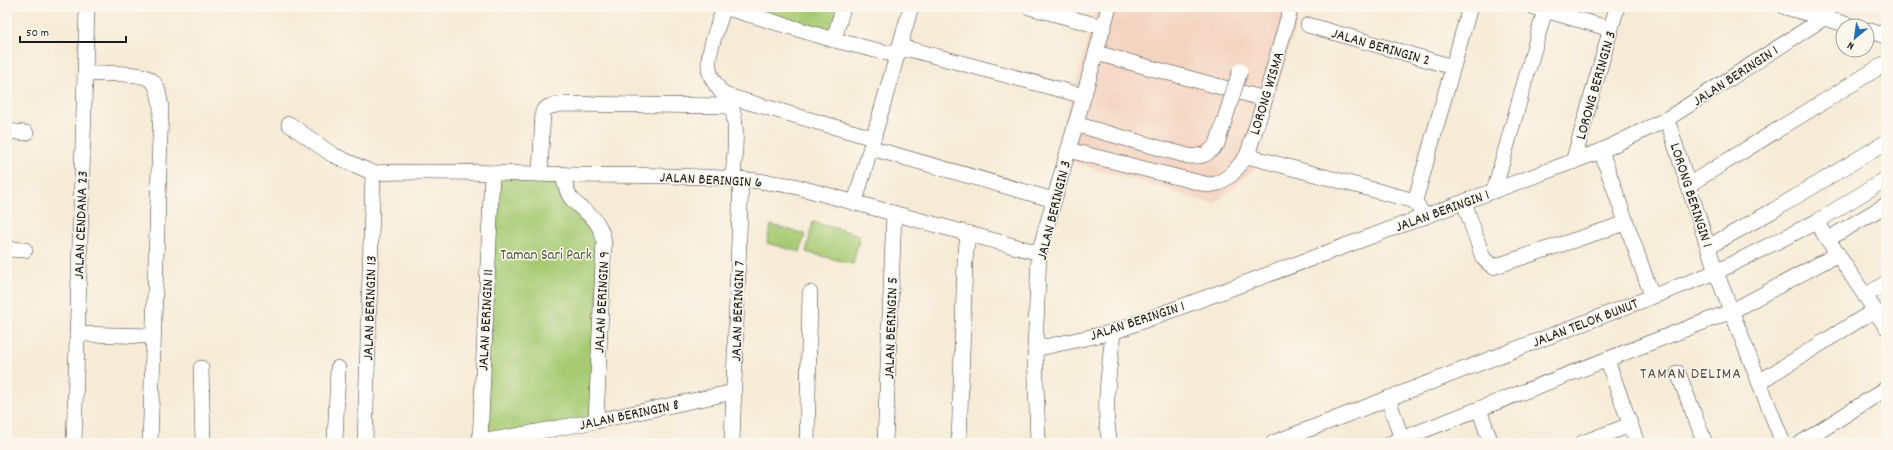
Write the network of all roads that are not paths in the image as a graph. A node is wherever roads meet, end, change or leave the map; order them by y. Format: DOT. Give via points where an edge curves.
graph roads {
  1 [pos="87,7"];
  2 [pos="724,7"];
  3 [pos="843,7"];
  4 [pos="911,7"];
  5 [pos="1029,7"];
  6 [pos="1109,7"];
  7 [pos="1291,7"];
  8 [pos="1470,7"];
  9 [pos="1617,7"];
  10 [pos="1785,7"];
  11 [pos="1539,8"];
  12 [pos="1826,13"];
  13 [pos="1836,18"];
  14 [pos="1308,25"];
  15 [pos="1104,27"];
  16 [pos="1611,29"];
  17 [pos="1875,33"];
  18 [pos="1886,36"];
  19 [pos="834,40"];
  20 [pos="897,52"];
  21 [pos="1096,53"];
  22 [pos="1886,63"];
  23 [pos="1453,67"];
  24 [pos="1240,71"];
  25 [pos="85,74"];
  26 [pos="1084,96"];
  27 [pos="1265,99"];
  28 [pos="728,101"];
  29 [pos="1667,119"];
  30 [pos="289,124"];
  31 [pos="1075,124"];
  32 [pos="7,132"];
  33 [pos="26,133"];
  34 [pos="1886,142"];
  35 [pos="872,143"];
  36 [pos="1068,150"];
  37 [pos="1601,151"];
  38 [pos="1247,156"];
  39 [pos="1573,162"];
  40 [pos="373,173"];
  41 [pos="492,173"];
  42 [pos="540,174"];
  43 [pos="562,174"];
  44 [pos="737,179"];
  45 [pos="1886,179"];
  46 [pos="1688,185"];
  47 [pos="1494,191"];
  48 [pos="1054,200"];
  49 [pos="1415,201"];
  50 [pos="855,202"];
  51 [pos="1464,202"];
  52 [pos="1886,205"];
  53 [pos="894,213"];
  54 [pos="1424,217"];
  55 [pos="1816,222"];
  56 [pos="1626,223"];
  57 [pos="968,233"];
  58 [pos="1828,239"];
  59 [pos="1708,247"];
  60 [pos="7,250"];
  61 [pos="25,250"];
  62 [pos="1039,253"];
  63 [pos="1838,254"];
  64 [pos="1716,272"];
  65 [pos="1886,283"];
  66 [pos="810,294"];
  67 [pos="1652,296"];
  68 [pos="1865,296"];
  69 [pos="1875,310"];
  70 [pos="1732,311"];
  71 [pos="1886,327"];
  72 [pos="1113,332"];
  73 [pos="77,334"];
  74 [pos="153,336"];
  75 [pos="1035,349"];
  76 [pos="1607,360"];
  77 [pos="201,368"];
  78 [pos="338,368"];
  79 [pos="1678,373"];
  80 [pos="1759,382"];
  81 [pos="1884,390"];
  82 [pos="734,392"];
  83 [pos="1388,398"];
  84 [pos="1479,409"];
  85 [pos="596,421"];
  86 [pos="1630,425"];
  87 [pos="537,438"];
  88 [pos="1399,442"];
  89 [pos="74,443"];
  90 [pos="150,443"];
  91 [pos="203,443"];
  92 [pos="335,443"];
  93 [pos="365,443"];
  94 [pos="478,443"];
  95 [pos="732,443"];
  96 [pos="806,443"];
  97 [pos="885,443"];
  98 [pos="959,443"];
  99 [pos="1038,443"];
  100 [pos="1110,443"];
  101 [pos="1273,443"];
  102 [pos="1491,443"];
  103 [pos="1582,443"];
  104 [pos="1637,443"];
  105 [pos="1705,443"];
  106 [pos="1783,443"];
  107 [pos="1801,443"];
  1 -- 25 [label="street, JALAN CENDANA 23"];
  2 -- 19 [label="street"];
  2 -- 28 [label="street, JALAN BERINGIN 7" via="710,55 709,69"];
  3 -- 19 [label="street"];
  4 -- 20 [label="street"];
  5 -- 15 [label="street"];
  6 -- 15 [label="street, JALAN BERINGIN 3"];
  7 -- 27 [label="street, LORONG WISMA"];
  8 -- 23 [label="street"];
  9 -- 16 [label="street, LORONG BERINGIN 3"];
  10 -- 12 [label="street"];
  11 -- 16 [label="street"];
  11 -- 47 [label="street"];
  12 -- 13 [label="street"];
  12 -- 29 [label="street, JALAN BERINGIN 1"];
  14 -- 23 [label="street, JALAN BERINGIN 2"];
  15 -- 21 [label="street, JALAN BERINGIN 3"];
  16 -- 39 [label="street, LORONG BERINGIN 3"];
  17 -- 18 [label="street"];
  19 -- 20 [label="street" via="887,53"];
  20 -- 26 [label="street" via="909,49"];
  20 -- 35 [label="street"];
  21 -- 26 [label="street, JALAN BERINGIN 3"];
  21 -- 27 [label="street"];
  22 -- 46 [label="street"];
  23 -- 49 [label="street"];
  24 -- 31 [label="street, bridge" via="1217,144 1209,153 1199,157"];
  25 -- 73 [label="street, JALAN CENDANA 23"];
  25 -- 74 [label="street" via="143,76 152,80 157,88 160,107"];
  26 -- 31 [label="street, JALAN BERINGIN 3"];
  27 -- 38 [label="street, LORONG WISMA"];
  28 -- 35 [label="street"];
  28 -- 42 [label="street" via="561,104 548,107 542,111"];
  28 -- 44 [label="street, JALAN BERINGIN 7" via="734,120"];
  29 -- 37 [label="street, JALAN BERINGIN 1"];
  29 -- 46 [label="street, LORONG BERINGIN 1"];
  30 -- 40 [label="street" via="333,155"];
  31 -- 36 [label="street, JALAN BERINGIN 3"];
  32 -- 33 [label="street"];
  34 -- 59 [label="street"];
  35 -- 48 [label="street"];
  35 -- 50 [label="street"];
  36 -- 38 [label="street, LORONG WISMA" via="1209,185 1219,183 1232,174"];
  36 -- 48 [label="street, JALAN BERINGIN 3"];
  37 -- 39 [label="street, JALAN BERINGIN 1"];
  37 -- 56 [label="street"];
  38 -- 49 [label="street"];
  39 -- 47 [label="street, JALAN BERINGIN 1"];
  40 -- 41 [label="street, JALAN BERINGIN 6"];
  40 -- 93 [label="street, JALAN BERINGIN 13"];
  41 -- 42 [label="street, JALAN BERINGIN 6"];
  41 -- 94 [label="street, JALAN BERINGIN 11"];
  42 -- 43 [label="street, JALAN BERINGIN 6"];
  43 -- 44 [label="street, JALAN BERINGIN 6"];
  43 -- 85 [label="street, JALAN BERINGIN 9" via="571,198 599,224 604,241"];
  44 -- 50 [label="street, JALAN BERINGIN 6" via="794,186"];
  44 -- 82 [label="street, JALAN BERINGIN 7"];
  45 -- 55 [label="street, JALAN TELOK BUNUT"];
  46 -- 59 [label="street, LORONG BERINGIN 1"];
  47 -- 51 [label="street, JALAN BERINGIN 1"];
  48 -- 62 [label="street, JALAN BERINGIN 3"];
  49 -- 54 [label="street"];
  50 -- 53 [label="street, JALAN BERINGIN 6"];
  51 -- 54 [label="street, JALAN BERINGIN 1"];
  51 -- 56 [label="street" via="1483,258 1493,267"];
  52 -- 58 [label="street"];
  53 -- 57 [label="street, JALAN BERINGIN 6"];
  53 -- 97 [label="street, JALAN BERINGIN 5"];
  54 -- 72 [label="street, JALAN BERINGIN 1"];
  55 -- 58 [label="street"];
  55 -- 64 [label="street, JALAN TELOK BUNUT"];
  56 -- 67 [label="street"];
  57 -- 62 [label="street, JALAN BERINGIN 6"];
  57 -- 98 [label="street"];
  58 -- 63 [label="street"];
  59 -- 64 [label="street, LORONG BERINGIN 1"];
  60 -- 61 [label="street"];
  62 -- 75 [label="street, JALAN BERINGIN 3"];
  63 -- 68 [label="street"];
  63 -- 70 [label="street"];
  64 -- 67 [label="street, JALAN TELOK BUNUT"];
  64 -- 70 [label="street, LORONG BERINGIN 1"];
  65 -- 68 [label="street"];
  66 -- 96 [label="street"];
  67 -- 83 [label="street, JALAN TELOK BUNUT"];
  68 -- 69 [label="street"];
  69 -- 71 [label="street"];
  69 -- 80 [label="street"];
  70 -- 76 [label="street"];
  70 -- 80 [label="street, LORONG BERINGIN 1"];
  72 -- 75 [label="street, JALAN BERINGIN 1"];
  72 -- 100 [label="street" via="1106,406"];
  73 -- 74 [label="street"];
  73 -- 89 [label="street, JALAN CENDANA 23"];
  74 -- 90 [label="street"];
  75 -- 99 [label="street, JALAN BERINGIN 3"];
  76 -- 84 [label="street"];
  76 -- 86 [label="street"];
  77 -- 91 [label="street"];
  78 -- 92 [label="street"];
  79 -- 105 [label="street"];
  80 -- 106 [label="street, LORONG BERINGIN 1"];
  81 -- 107 [label="street"];
  82 -- 85 [label="street, JALAN BERINGIN 8"];
  82 -- 95 [label="street, JALAN BERINGIN 7"];
  83 -- 88 [label="street"];
  83 -- 101 [label="street, JALAN TELOK BUNUT"];
  84 -- 88 [label="street"];
  84 -- 102 [label="street"];
  85 -- 87 [label="street, JALAN BERINGIN 8"];
  86 -- 103 [label="street"];
  86 -- 104 [label="street"];
  87 -- 94 [label="street, JALAN BERINGIN 8"];
}
